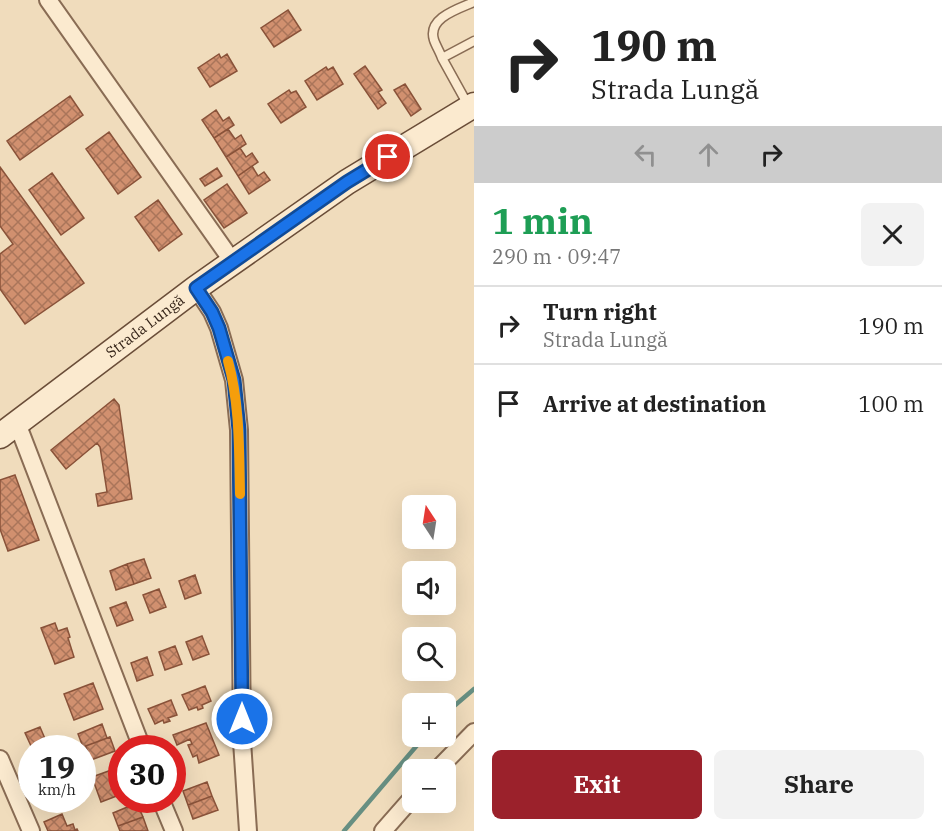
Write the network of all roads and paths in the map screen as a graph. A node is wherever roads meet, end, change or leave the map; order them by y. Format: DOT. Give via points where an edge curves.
graph roads {
  1 [pos="48,0"];
  2 [pos="474,2"];
  3 [pos="474,41"];
  4 [pos="442,58"];
  5 [pos="472,106"];
  6 [pos="233,262"];
  7 [pos="196,288"];
  8 [pos="8,430"];
  9 [pos="474,732"];
  10 [pos="137,735"];
  11 [pos="0,759"];
  12 [pos="448,759"];
  13 [pos="402,809"];
  14 [pos="166,813"];
  15 [pos="31,831"];
  16 [pos="174,831"];
  17 [pos="248,831"];
  18 [pos="383,831"];
  1 -- 6 [label="street"];
  2 -- 4 [label="lane" via="438,20 434,27"];
  3 -- 4 [label="lane"];
  4 -- 5 [label="lane"];
  5 -- 6 [label="main road, Strada Lungă" via="347,182"];
  6 -- 7 [label="main road, Strada Lungă"];
  7 -- 8 [label="main road, Strada Lungă"];
  7 -- 17 [label="street" via="219,328 234,380 239,430 242,741"];
  8 -- 10 [label="street"];
  9 -- 12 [label="street"];
  11 -- 15 [label="street"];
  13 -- 18 [label="street"];
  14 -- 16 [label="street"];
}
